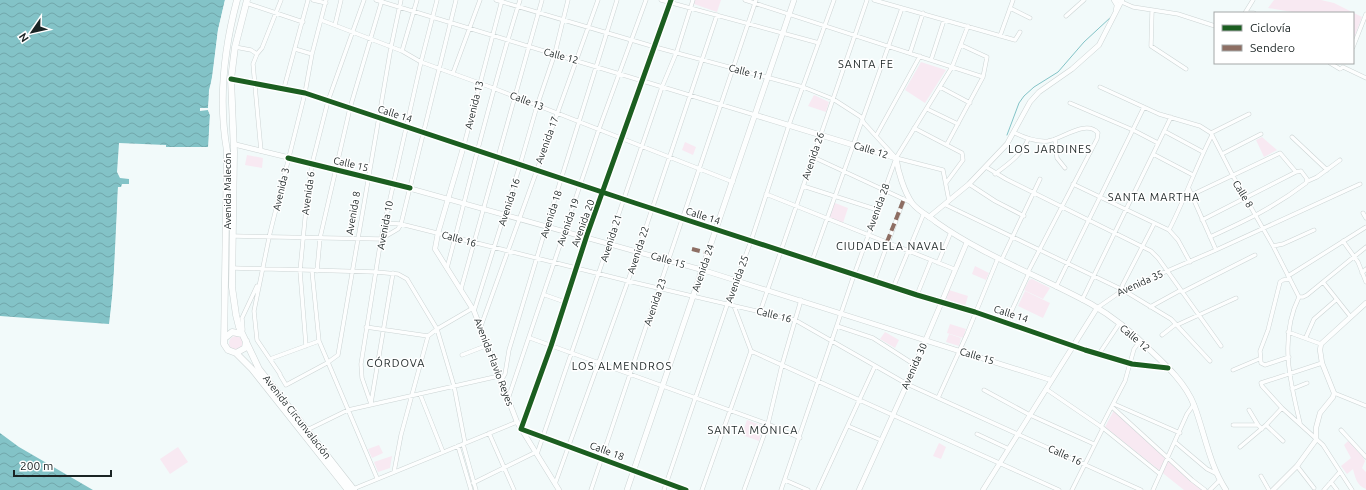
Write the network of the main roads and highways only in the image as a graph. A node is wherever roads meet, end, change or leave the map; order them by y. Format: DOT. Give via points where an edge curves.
graph roads {
  1 [pos="237,0"];
  2 [pos="794,0"];
  3 [pos="246,1"];
  4 [pos="225,56"];
  5 [pos="755,115"];
  6 [pos="234,144"];
  7 [pos="226,337"];
  8 [pos="244,337"];
  9 [pos="236,353"];
  10 [pos="343,487"];
  11 [pos="352,490"];
  12 [pos="627,490"];
  13 [pos="1226,490"];
  1 -- 4 [label="main road, Avenida Malecón"];
  2 -- 5 [label="main road, Avenida 24"];
  3 -- 6 [label="main road, Avenida Malecón" via="235,47 231,78"];
  4 -- 6 [label="main road" via="229,68 230,135"];
  4 -- 7 [label="main road, Avenida Malecón" via="223,128 227,151"];
  5 -- 12 [label="main road, Avenida 24"];
  5 -- 13 [label="main road, Calle 12" via="896,158 897,167 913,204 929,217 967,242 1097,308 1118,324 1178,379 1194,404 1217,474"];
  6 -- 8 [label="main road, Avenida Malecón" via="232,287 235,311"];
  7 -- 8 [label="main road" via="232,332"];
  7 -- 9 [label="main road" via="226,348"];
  8 -- 9 [label="main road" via="244,348"];
  8 -- 11 [label="main road, Avenida Circunvalación" via="259,369"];
  9 -- 10 [label="main road, Avenida Circunvalación" via="252,368"];
  10 -- 11 [label="main road, Avenida Circunvalación"];
}
